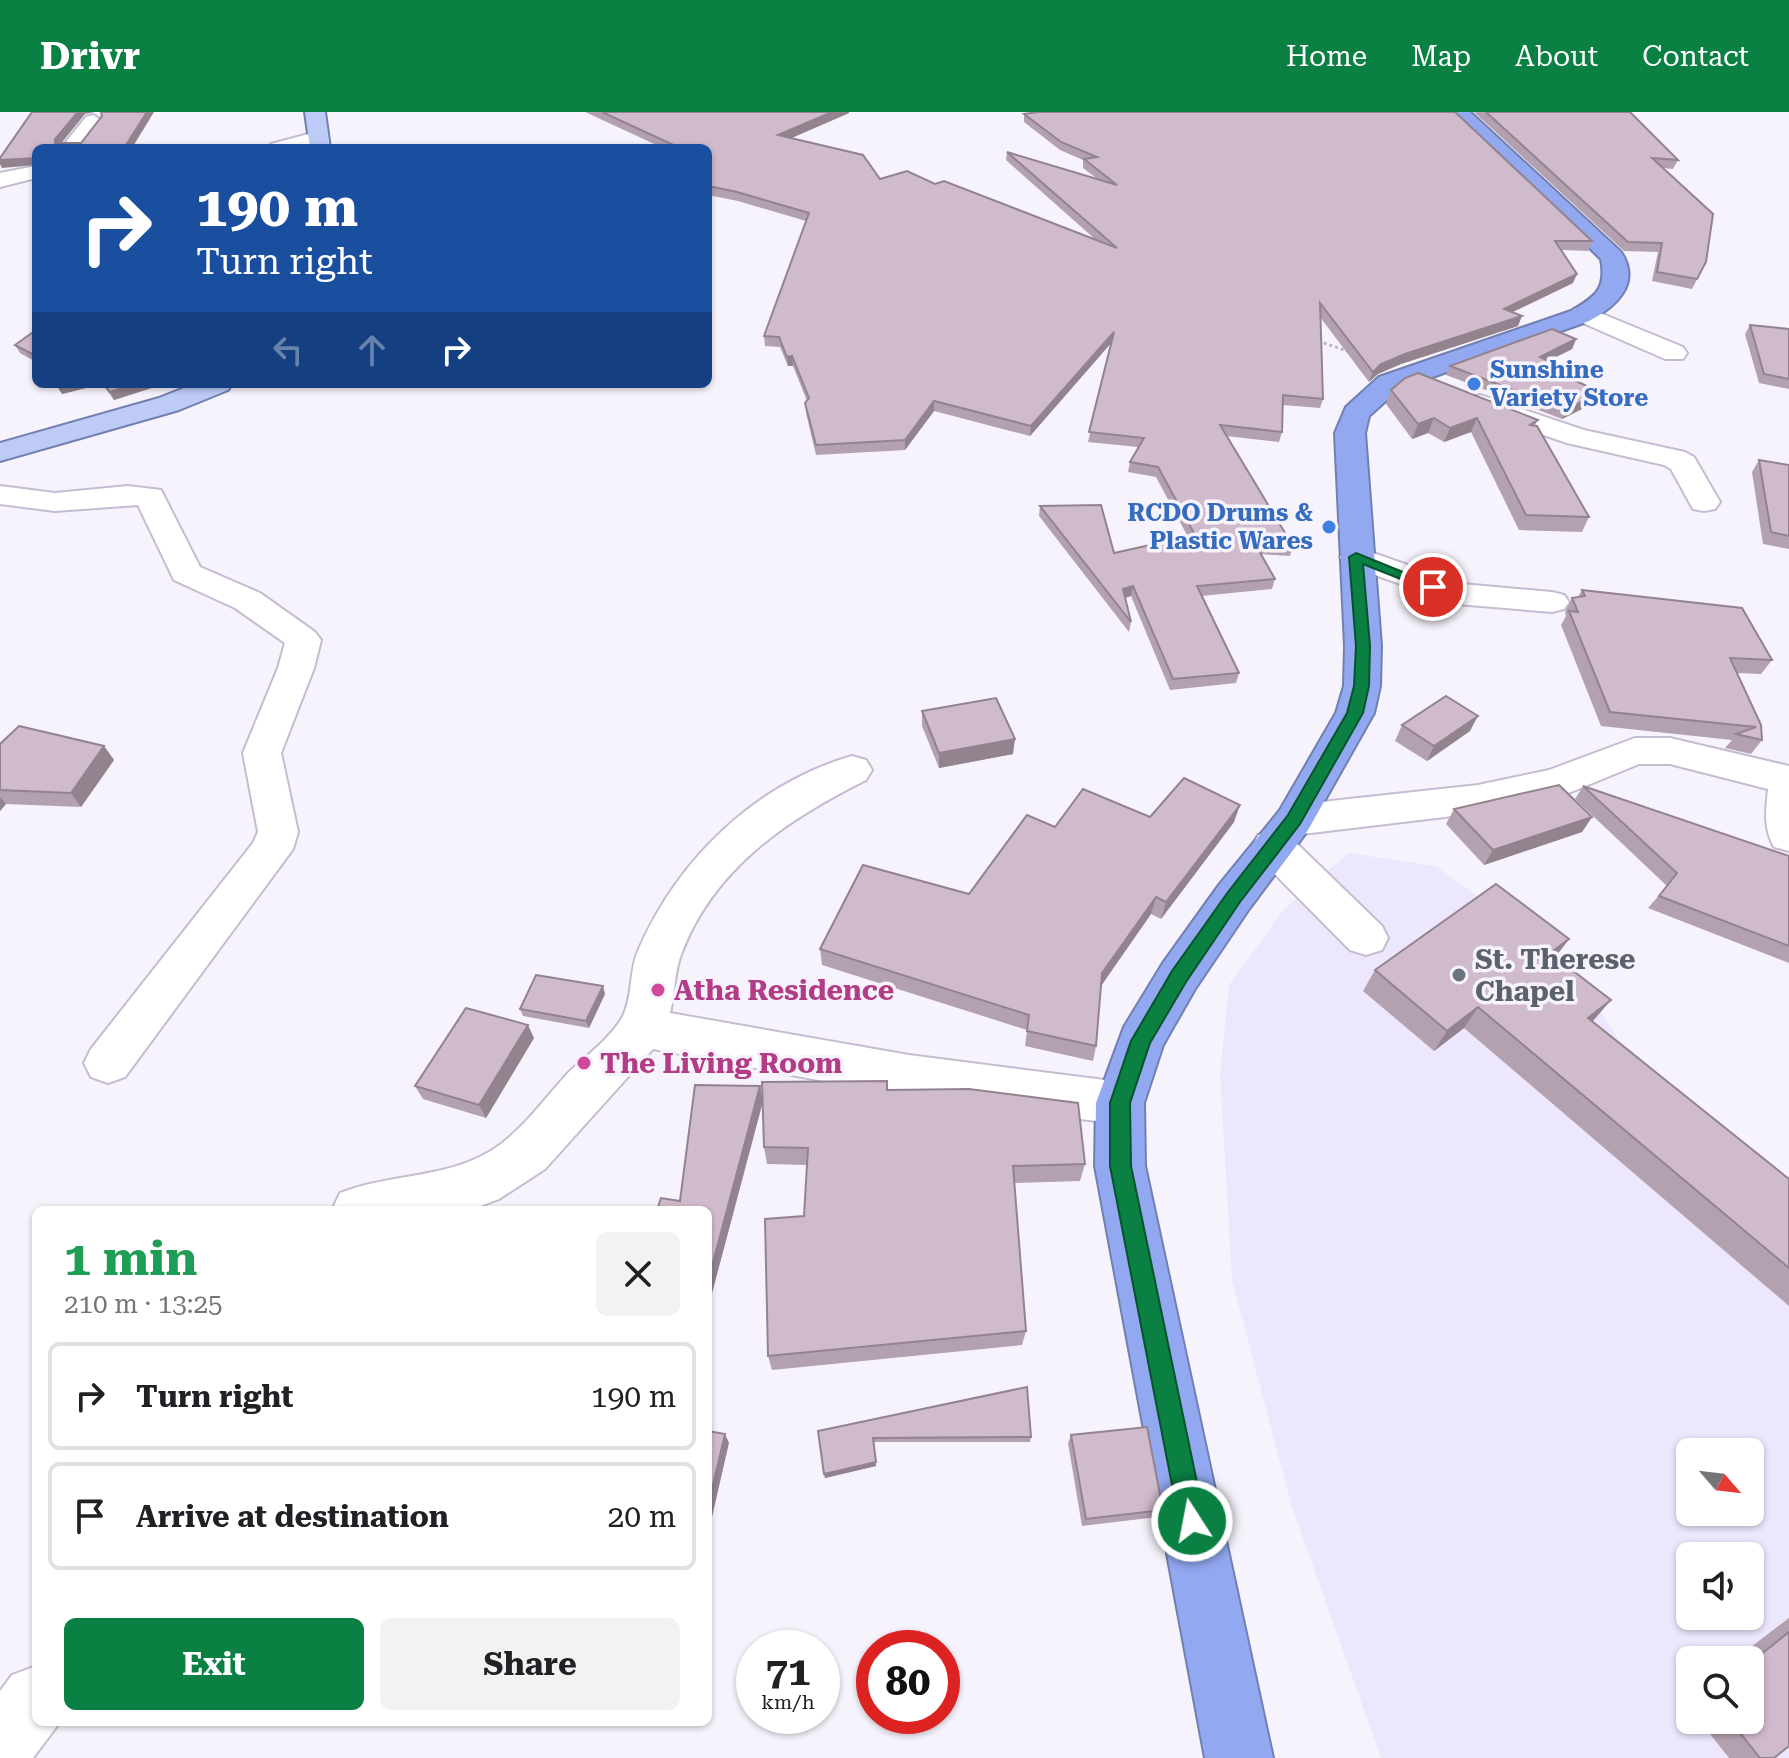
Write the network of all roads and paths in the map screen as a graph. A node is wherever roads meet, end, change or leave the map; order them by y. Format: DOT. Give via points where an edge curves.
graph roads {
  1 [pos="315,112"];
  2 [pos="1458,112"];
  3 [pos="93,121"];
  4 [pos="318,143"];
  5 [pos="74,144"];
  6 [pos="32,173"];
  7 [pos="32,182"];
  8 [pos="0,183"];
  9 [pos="1583,314"];
  10 [pos="1306,337"];
  11 [pos="1674,353"];
  12 [pos="1409,375"];
  13 [pos="208,388"];
  14 [pos="0,452"];
  15 [pos="0,495"];
  16 [pos="1704,502"];
  17 [pos="1356,557"];
  18 [pos="1552,602"];
  19 [pos="852,770"];
  20 [pos="1284,833"];
  21 [pos="1789,836"];
  22 [pos="1366,938"];
  23 [pos="642,1027"];
  24 [pos="108,1063"];
  25 [pos="1120,1103"];
  26 [pos="380,1206"];
  27 [pos="32,1704"];
  28 [pos="0,1746"];
  29 [pos="1239,1758"];
  1 -- 4 [label="main road"];
  2 -- 9 [label="highway" via="1613,257 1616,289"];
  3 -- 5 [label="street"];
  6 -- 8 [label="street"];
  7 -- 8 [label="street"];
  9 -- 11 [label="street"];
  9 -- 12 [label="highway"];
  10 -- 12 [label="path"];
  12 -- 16 [label="street" via="1546,427 1674,458 1683,463"];
  12 -- 17 [label="highway" via="1371,397 1356,413 1350,433"];
  13 -- 14 [label="main road"];
  15 -- 24 [label="street" via="55,502 150,497 186,573 223,585 265,609 303,640 262,753 278,832 272,849"];
  17 -- 18 [label="street" via="1457,594"];
  17 -- 20 [label="highway" via="1363,646 1355,713"];
  19 -- 23 [label="street" via="798,795 715,860 680,906 658,955"];
  20 -- 21 [label="street" via="1557,782 1635,751 1670,751 1789,780"];
  20 -- 22 [label="street"];
  20 -- 25 [label="highway" via="1179,976 1141,1041"];
  23 -- 25 [label="street" via="909,1076"];
  23 -- 26 [label="street" via="517,1161 453,1193"];
  25 -- 29 [label="highway" via="1120,1166"];
  27 -- 28 [label="street"];
}
